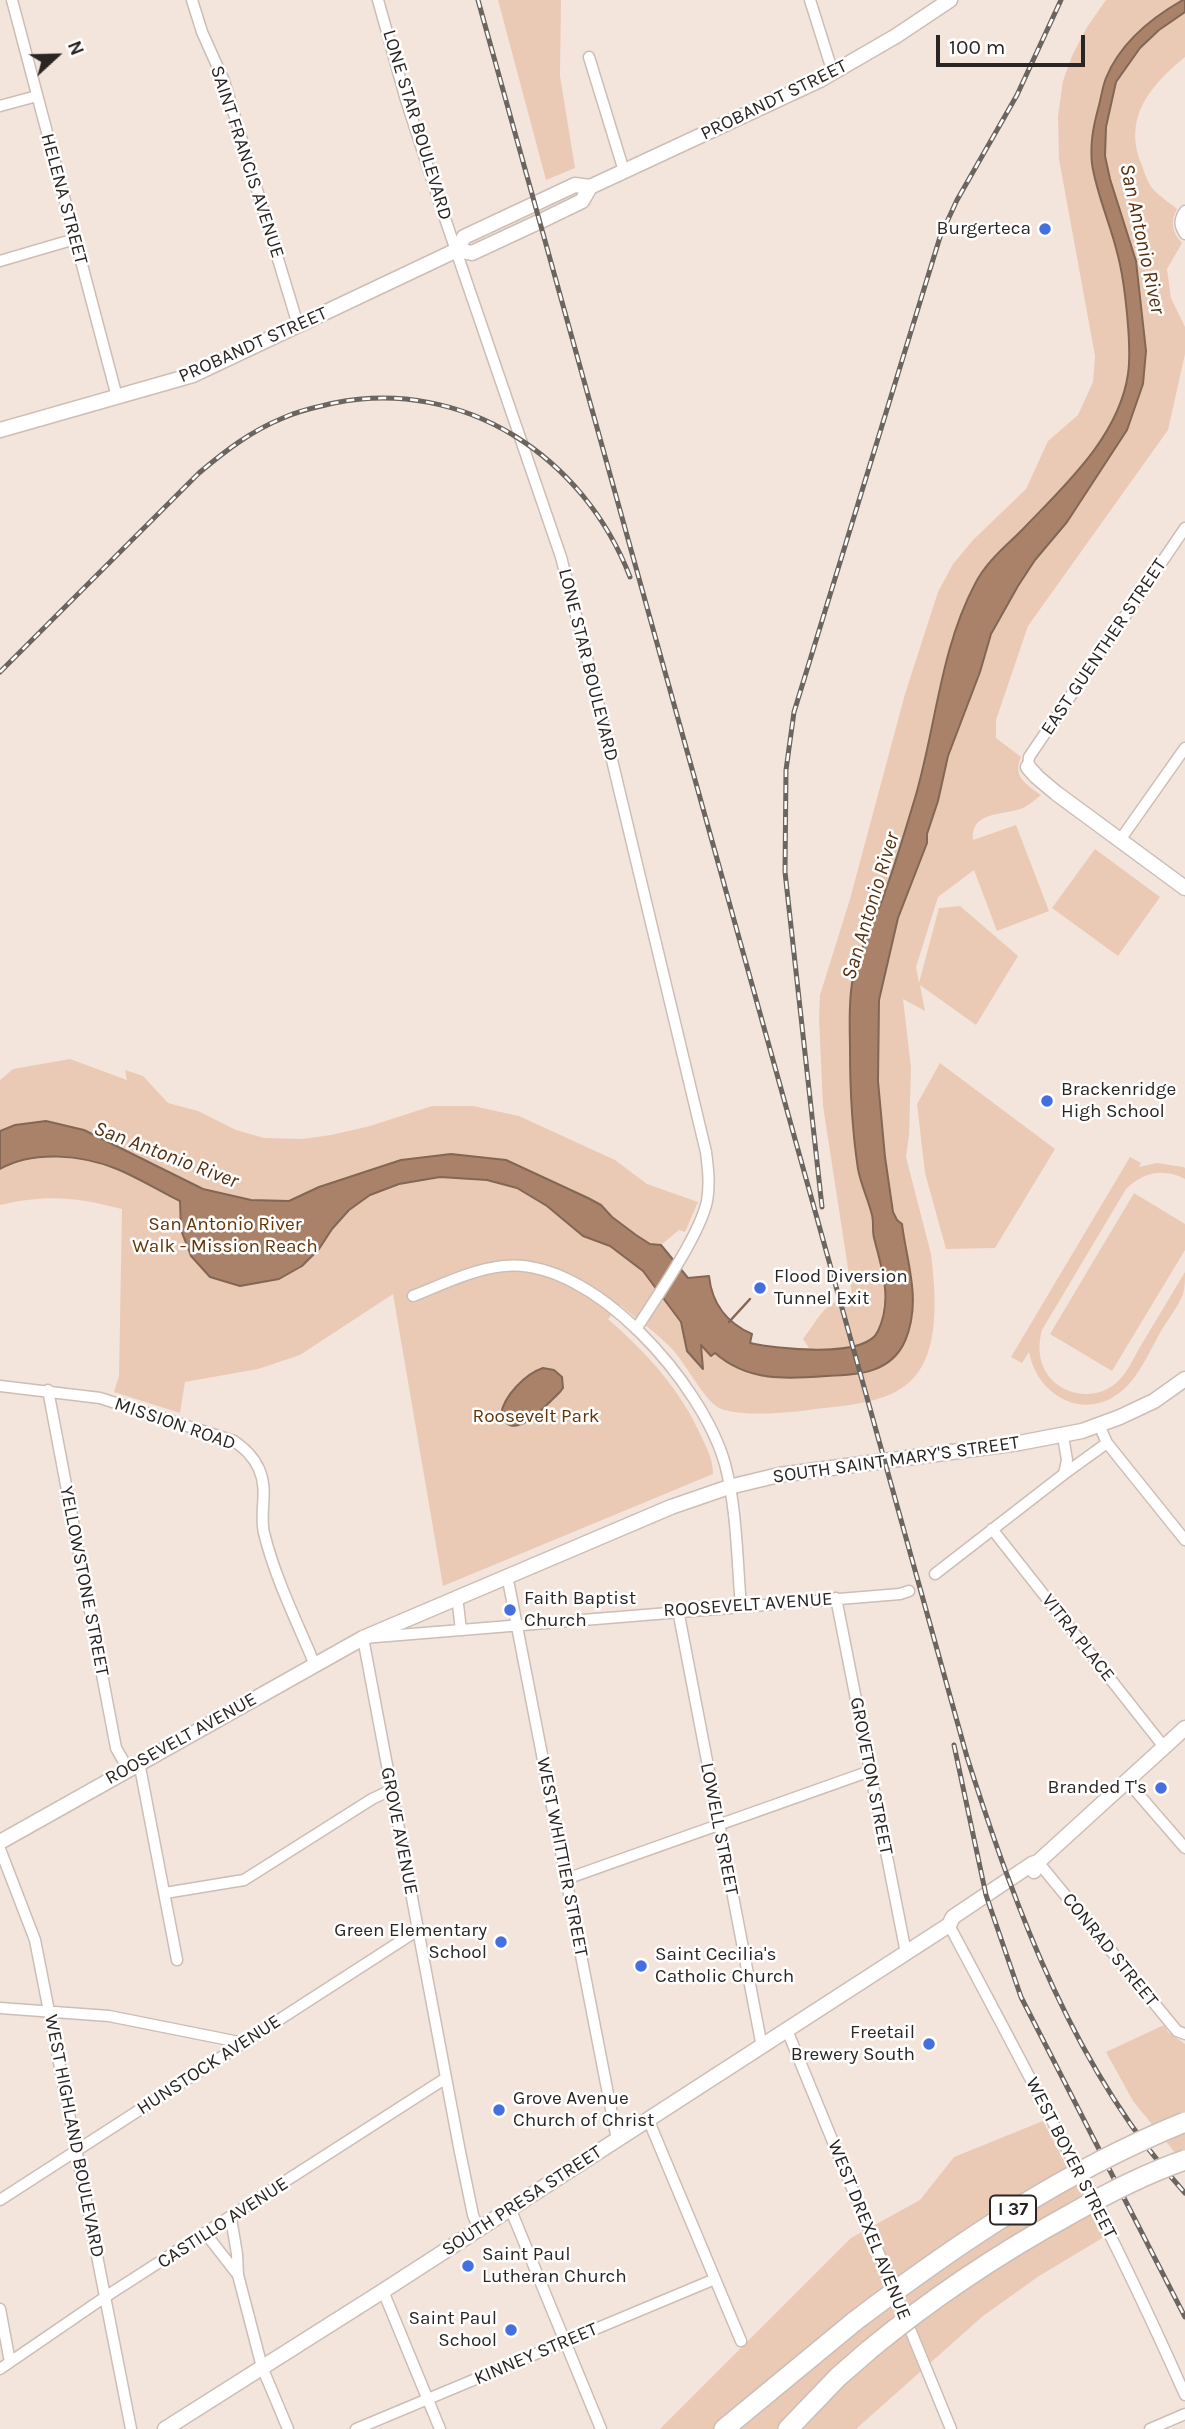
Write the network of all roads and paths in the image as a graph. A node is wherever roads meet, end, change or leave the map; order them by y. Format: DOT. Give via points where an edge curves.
graph roads {
  1 [pos="12,0"];
  2 [pos="192,0"];
  3 [pos="378,0"];
  4 [pos="810,0"];
  5 [pos="950,0"];
  6 [pos="589,57"];
  7 [pos="833,73"];
  8 [pos="37,96"];
  9 [pos="0,106"];
  10 [pos="624,171"];
  11 [pos="1185,211"];
  12 [pos="1182,230"];
  13 [pos="75,239"];
  14 [pos="457,250"];
  15 [pos="0,261"];
  16 [pos="298,325"];
  17 [pos="117,397"];
  18 [pos="0,430"];
  19 [pos="1185,528"];
  20 [pos="1181,544"];
  21 [pos="1185,748"];
  22 [pos="1028,767"];
  23 [pos="1120,840"];
  24 [pos="1185,888"];
  25 [pos="413,1296"];
  26 [pos="636,1329"];
  27 [pos="1185,1379"];
  28 [pos="0,1386"];
  29 [pos="48,1390"];
  30 [pos="1099,1425"];
  31 [pos="1063,1436"];
  32 [pos="1107,1443"];
  33 [pos="1064,1475"];
  34 [pos="729,1487"];
  35 [pos="992,1530"];
  36 [pos="1185,1540"];
  37 [pos="935,1574"];
  38 [pos="507,1575"];
  39 [pos="909,1591"];
  40 [pos="457,1596"];
  41 [pos="836,1598"];
  42 [pos="741,1606"];
  43 [pos="678,1610"];
  44 [pos="517,1624"];
  45 [pos="461,1630"];
  46 [pos="363,1638"];
  47 [pos="315,1665"];
  48 [pos="1185,1728"];
  49 [pos="1164,1747"];
  50 [pos="134,1766"];
  51 [pos="870,1770"];
  52 [pos="1127,1781"];
  53 [pos="391,1790"];
  54 [pos="718,1824"];
  55 [pos="0,1842"];
  56 [pos="1185,1848"];
  57 [pos="0,1849"];
  58 [pos="1038,1862"];
  59 [pos="566,1879"];
  60 [pos="165,1894"];
  61 [pos="949,1925"];
  62 [pos="418,1930"];
  63 [pos="906,1953"];
  64 [pos="177,1960"];
  65 [pos="0,2008"];
  66 [pos="51,2011"];
  67 [pos="787,2031"];
  68 [pos="1185,2034"];
  69 [pos="244,2043"];
  70 [pos="762,2047"];
  71 [pos="446,2078"];
  72 [pos="648,2119"];
  73 [pos="1185,2122"];
  74 [pos="617,2140"];
  75 [pos="77,2150"];
  76 [pos="1185,2160"];
  77 [pos="0,2200"];
  78 [pos="510,2207"];
  79 [pos="231,2218"];
  80 [pos="479,2229"];
  81 [pos="206,2234"];
  82 [pos="238,2274"];
  83 [pos="715,2279"];
  84 [pos="383,2291"];
  85 [pos="105,2297"];
  86 [pos="0,2309"];
  87 [pos="741,2341"];
  88 [pos="565,2342"];
  89 [pos="10,2362"];
  90 [pos="262,2367"];
  91 [pos="0,2369"];
  92 [pos="1185,2395"];
  93 [pos="428,2399"];
  94 [pos="1185,2414"];
  95 [pos="131,2429"];
  96 [pos="165,2429"];
  97 [pos="288,2429"];
  98 [pos="356,2429"];
  99 [pos="440,2429"];
  100 [pos="601,2429"];
  101 [pos="724,2429"];
  102 [pos="788,2429"];
  103 [pos="951,2429"];
  104 [pos="1150,2429"];
  1 -- 8 [label="street, HELENA STREET"];
  2 -- 16 [label="street, SAINT FRANCIS AVENUE" via="224,81"];
  3 -- 14 [label="street, LONE STAR BOULEVARD" via="410,113"];
  4 -- 7 [label="street"];
  5 -- 7 [label="main road, PROBANDT STREET"];
  6 -- 10 [label="street"];
  7 -- 10 [label="main road, PROBANDT STREET"];
  8 -- 9 [label="street"];
  8 -- 13 [label="street, HELENA STREET"];
  10 -- 14 [label="main road, PROBANDT STREET" via="590,187 575,185 467,236"];
  11 -- 12 [label="street"];
  13 -- 15 [label="street"];
  13 -- 17 [label="street, HELENA STREET"];
  14 -- 16 [label="main road, PROBANDT STREET"];
  14 -- 26 [label="street, LONE STAR BOULEVARD" via="565,570 706,1152 709,1182 704,1213"];
  16 -- 17 [label="main road, PROBANDT STREET" via="192,375"];
  17 -- 18 [label="main road, PROBANDT STREET"];
  19 -- 20 [label="street, EAST GUENTHER STREET"];
  20 -- 22 [label="street, EAST GUENTHER STREET" via="1030,757"];
  21 -- 23 [label="street"];
  22 -- 23 [label="main road"];
  23 -- 24 [label="main road"];
  25 -- 26 [label="street" via="488,1269 542,1269 569,1279"];
  26 -- 34 [label="street" via="696,1400 724,1461"];
  27 -- 30 [label="main road, SOUTH SAINT MARY'S STREET" via="1154,1401"];
  28 -- 29 [label="street, MISSION ROAD"];
  29 -- 47 [label="street, MISSION ROAD" via="100,1398 234,1441 249,1452 263,1480 263,1528 269,1553"];
  29 -- 50 [label="street, YELLOWSTONE STREET" via="116,1748"];
  30 -- 31 [label="main road, SOUTH SAINT MARY'S STREET"];
  30 -- 32 [label="street"];
  31 -- 33 [label="street"];
  31 -- 34 [label="main road, SOUTH SAINT MARY'S STREET" via="779,1475"];
  32 -- 33 [label="street"];
  32 -- 36 [label="street"];
  33 -- 35 [label="street"];
  34 -- 38 [label="main road, ROOSEVELT AVENUE"];
  34 -- 42 [label="street"];
  35 -- 37 [label="street"];
  35 -- 49 [label="street, VITRA PLACE"];
  38 -- 40 [label="main road, ROOSEVELT AVENUE"];
  38 -- 44 [label="street, WEST WHITTIER STREET"];
  39 -- 41 [label="street, ROOSEVELT AVENUE"];
  40 -- 45 [label="street"];
  40 -- 46 [label="main road, ROOSEVELT AVENUE"];
  41 -- 42 [label="street, ROOSEVELT AVENUE"];
  41 -- 51 [label="street, GROVETON STREET"];
  42 -- 43 [label="street, ROOSEVELT AVENUE"];
  43 -- 44 [label="street, ROOSEVELT AVENUE"];
  43 -- 54 [label="street, LOWELL STREET"];
  44 -- 45 [label="street, ROOSEVELT AVENUE"];
  44 -- 59 [label="street, WEST WHITTIER STREET"];
  45 -- 46 [label="street, ROOSEVELT AVENUE"];
  46 -- 47 [label="main road, ROOSEVELT AVENUE"];
  46 -- 53 [label="street, GROVE AVENUE"];
  47 -- 50 [label="main road, ROOSEVELT AVENUE"];
  48 -- 49 [label="main road, SOUTH PRESA STREET"];
  49 -- 52 [label="main road, SOUTH PRESA STREET"];
  50 -- 55 [label="main road, ROOSEVELT AVENUE"];
  50 -- 60 [label="street, YELLOWSTONE STREET"];
  51 -- 54 [label="street"];
  51 -- 63 [label="street, GROVETON STREET"];
  52 -- 56 [label="street"];
  52 -- 58 [label="main road, SOUTH PRESA STREET"];
  53 -- 60 [label="street" via="244,1880"];
  53 -- 62 [label="street, GROVE AVENUE"];
  54 -- 59 [label="street"];
  54 -- 70 [label="street, LOWELL STREET"];
  57 -- 66 [label="street, WEST HIGHLAND BOULEVARD" via="35,1940"];
  58 -- 61 [label="main road, SOUTH PRESA STREET" via="1018,1884 958,1924"];
  58 -- 68 [label="street, CONRAD STREET" via="1177,2031"];
  59 -- 74 [label="street, WEST WHITTIER STREET"];
  60 -- 64 [label="street, YELLOWSTONE STREET"];
  61 -- 63 [label="main road, SOUTH PRESA STREET"];
  61 -- 92 [label="street, WEST BOYER STREET" via="1111,2236"];
  62 -- 69 [label="street, HUNSTOCK AVENUE"];
  62 -- 71 [label="street, GROVE AVENUE"];
  63 -- 67 [label="main road, SOUTH PRESA STREET"];
  65 -- 66 [label="street"];
  66 -- 69 [label="street" via="109,2016"];
  66 -- 75 [label="street, WEST HIGHLAND BOULEVARD"];
  67 -- 70 [label="main road, SOUTH PRESA STREET"];
  67 -- 103 [label="street, WEST DREXEL AVENUE"];
  69 -- 75 [label="street, HUNSTOCK AVENUE"];
  70 -- 72 [label="main road, SOUTH PRESA STREET"];
  71 -- 79 [label="street, CASTILLO AVENUE"];
  71 -- 80 [label="street, GROVE AVENUE"];
  72 -- 74 [label="main road, SOUTH PRESA STREET"];
  72 -- 83 [label="street"];
  73 -- 101 [label="highway, I 37, bridge" via="1031,2198 929,2264"];
  74 -- 78 [label="main road, SOUTH PRESA STREET"];
  75 -- 77 [label="street, HUNSTOCK AVENUE"];
  75 -- 85 [label="street, WEST HIGHLAND BOULEVARD"];
  76 -- 102 [label="highway, I 37, bridge" via="1108,2194 1007,2251 922,2308 838,2377"];
  78 -- 80 [label="main road, SOUTH PRESA STREET"];
  78 -- 88 [label="street"];
  79 -- 81 [label="street, CASTILLO AVENUE"];
  79 -- 82 [label="street"];
  80 -- 84 [label="main road, SOUTH PRESA STREET"];
  81 -- 82 [label="street"];
  81 -- 85 [label="street, CASTILLO AVENUE"];
  82 -- 90 [label="street"];
  83 -- 87 [label="street"];
  83 -- 88 [label="street, KINNEY STREET"];
  84 -- 90 [label="main road, SOUTH PRESA STREET"];
  84 -- 93 [label="street"];
  85 -- 89 [label="street, CASTILLO AVENUE"];
  85 -- 95 [label="street, WEST HIGHLAND BOULEVARD"];
  86 -- 89 [label="street"];
  88 -- 93 [label="street, KINNEY STREET"];
  88 -- 100 [label="street"];
  89 -- 91 [label="street, CASTILLO AVENUE"];
  90 -- 96 [label="main road, SOUTH PRESA STREET"];
  90 -- 97 [label="street"];
  93 -- 98 [label="street, KINNEY STREET"];
  93 -- 99 [label="street"];
  94 -- 104 [label="street"];
}
